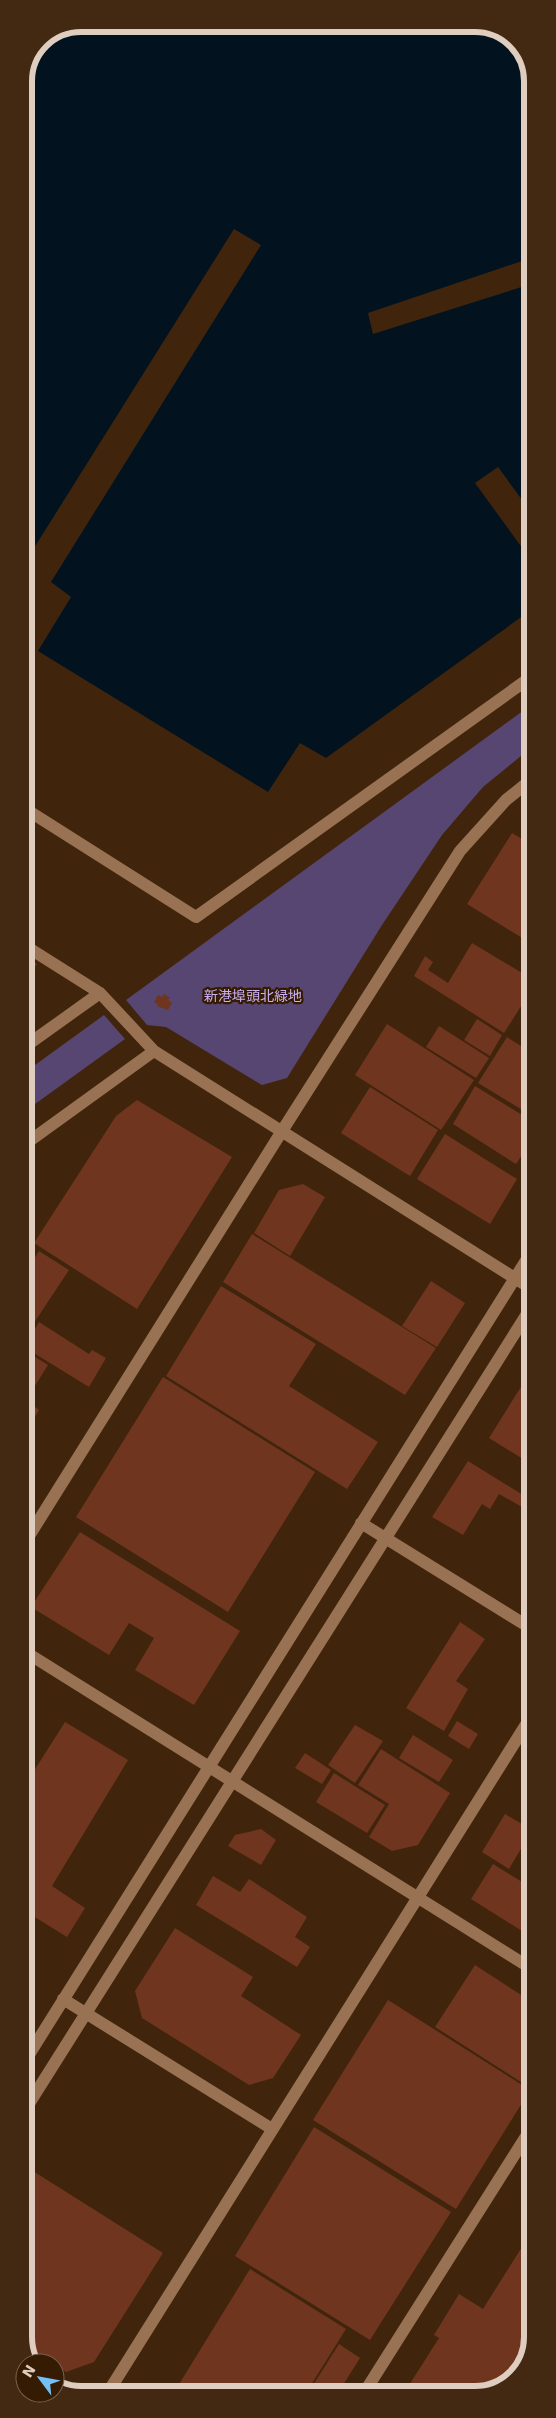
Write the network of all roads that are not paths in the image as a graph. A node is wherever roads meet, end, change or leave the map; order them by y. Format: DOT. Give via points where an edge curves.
graph roads {
  1 [pos="524,683"];
  2 [pos="524,785"];
  3 [pos="33,814"];
  4 [pos="33,950"];
  5 [pos="100,993"];
  6 [pos="33,1041"];
  7 [pos="154,1051"];
  8 [pos="282,1131"];
  9 [pos="33,1138"];
  10 [pos="524,1263"];
  11 [pos="514,1278"];
  12 [pos="524,1284"];
  13 [pos="524,1319"];
  14 [pos="361,1523"];
  15 [pos="33,1530"];
  16 [pos="386,1538"];
  17 [pos="524,1624"];
  18 [pos="33,1657"];
  19 [pos="524,1728"];
  20 [pos="209,1765"];
  21 [pos="233,1781"];
  22 [pos="418,1897"];
  23 [pos="524,1964"];
  24 [pos="63,2000"];
  25 [pos="86,2013"];
  26 [pos="33,2049"];
  27 [pos="33,2097"];
  28 [pos="272,2129"];
  29 [pos="524,2140"];
  30 [pos="113,2385"];
  31 [pos="369,2386"];
  1 -- 3 [label="street" via="196,917"];
  2 -- 8 [label="street" via="506,800 460,851"];
  4 -- 5 [label="street"];
  5 -- 6 [label="street"];
  5 -- 7 [label="street"];
  7 -- 8 [label="street"];
  7 -- 9 [label="street"];
  8 -- 11 [label="street"];
  8 -- 15 [label="street"];
  10 -- 11 [label="street"];
  11 -- 12 [label="street"];
  11 -- 14 [label="street"];
  13 -- 16 [label="street"];
  14 -- 16 [label="street"];
  14 -- 20 [label="street"];
  16 -- 17 [label="street"];
  16 -- 21 [label="street"];
  18 -- 20 [label="street"];
  19 -- 22 [label="street"];
  20 -- 21 [label="street"];
  20 -- 24 [label="street"];
  21 -- 22 [label="street"];
  21 -- 25 [label="street"];
  22 -- 23 [label="street"];
  22 -- 28 [label="street"];
  24 -- 25 [label="street"];
  24 -- 26 [label="street"];
  25 -- 27 [label="street"];
  25 -- 28 [label="street"];
  28 -- 30 [label="street"];
  29 -- 31 [label="street"];
}
